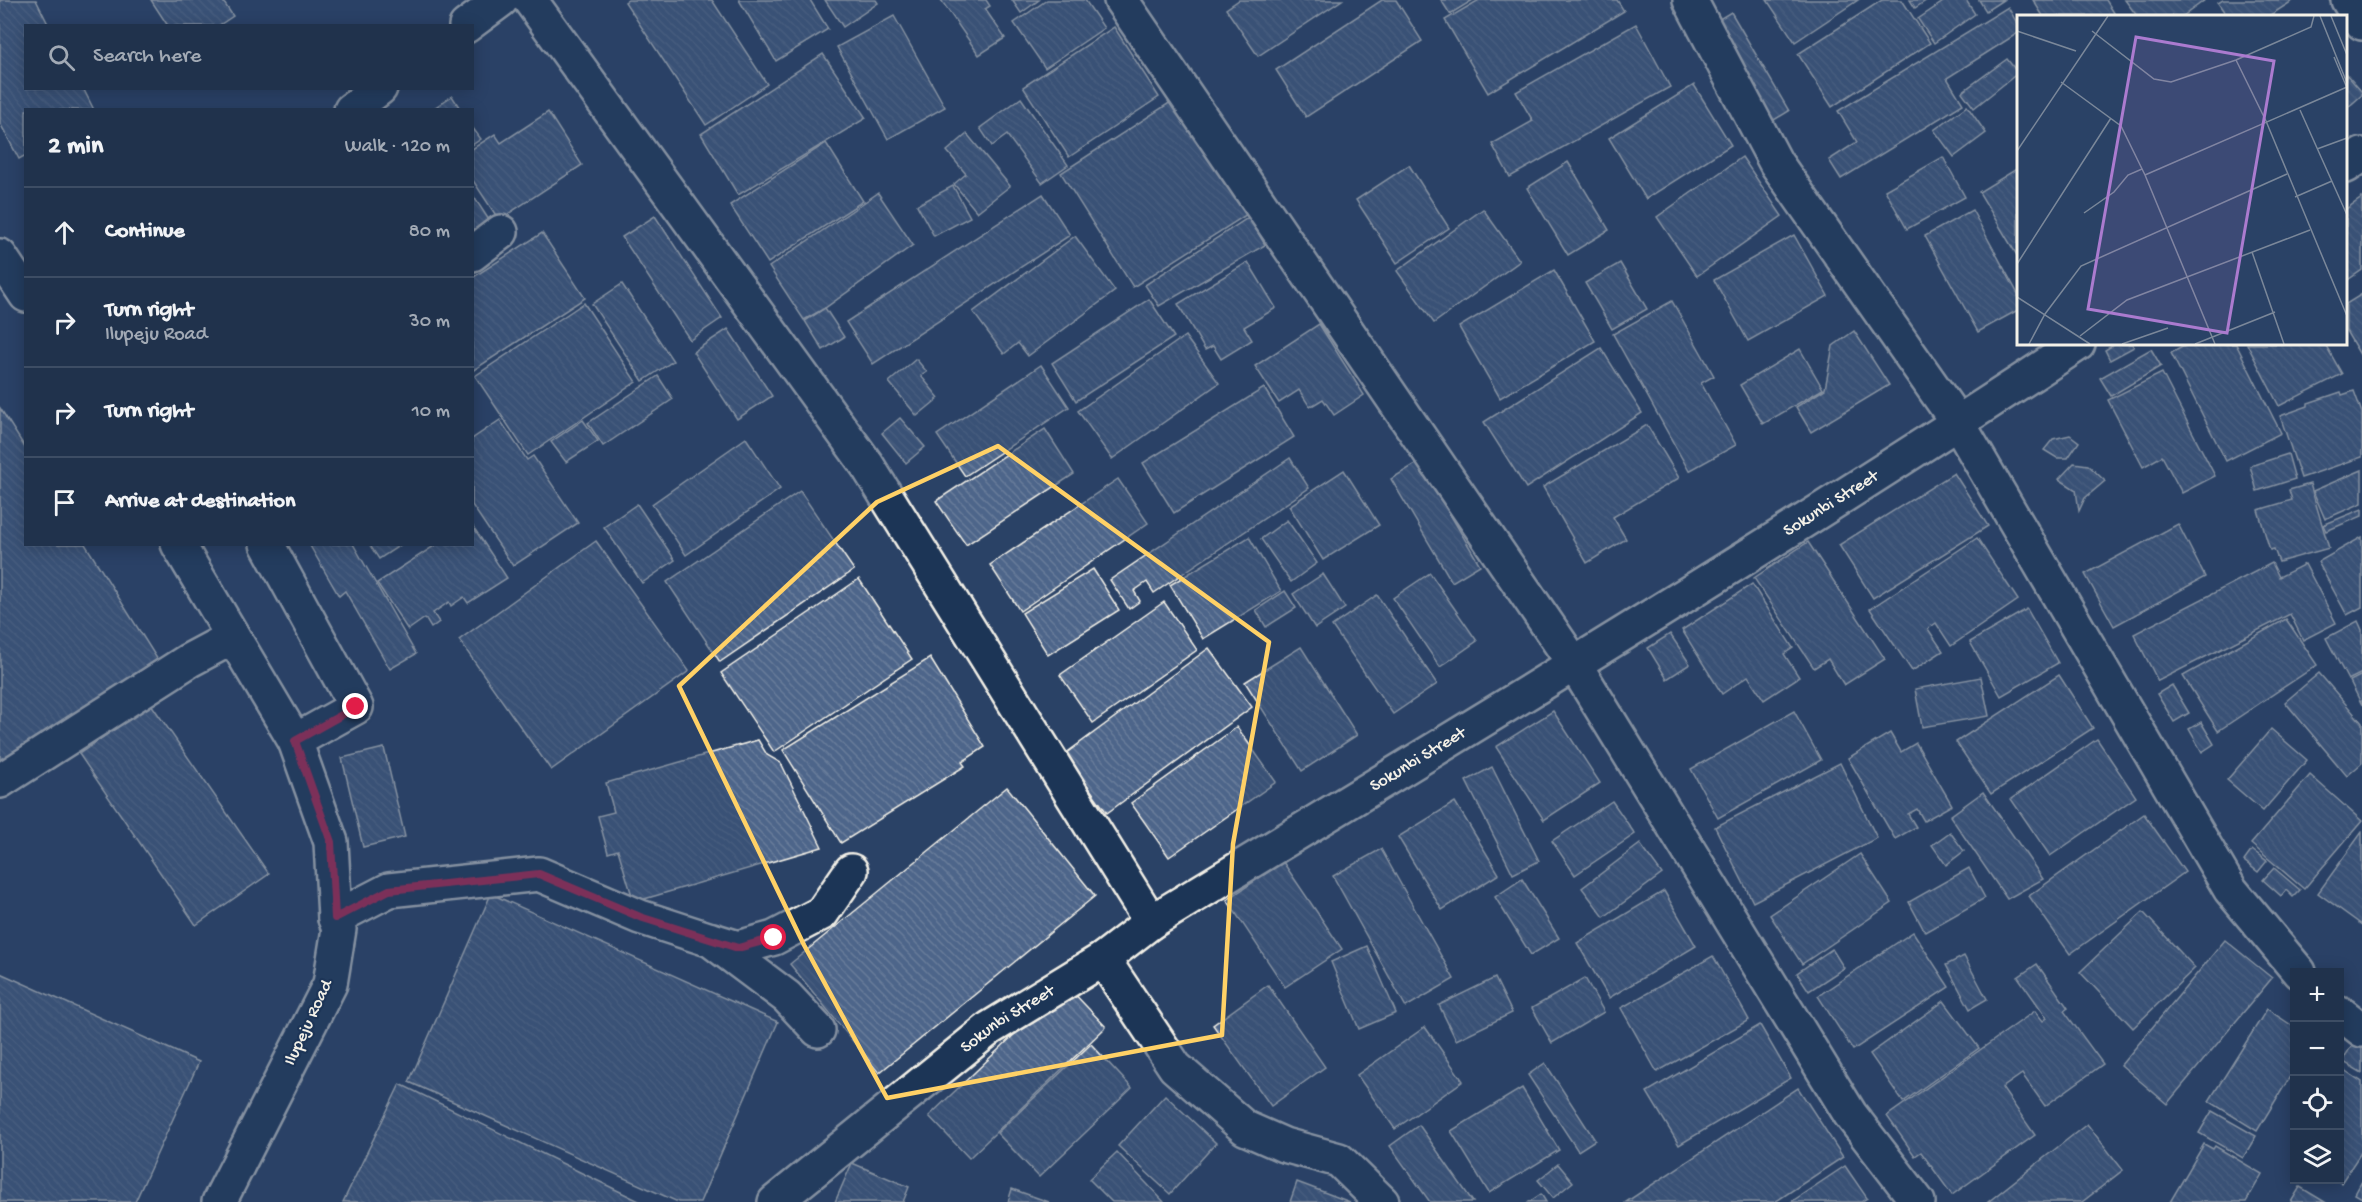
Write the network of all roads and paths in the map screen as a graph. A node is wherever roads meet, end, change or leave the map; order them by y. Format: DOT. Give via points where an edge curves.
graph roads {
  1 [pos="501,0"];
  2 [pos="530,0"];
  3 [pos="1121,0"];
  4 [pos="1690,0"];
  5 [pos="2348,0"];
  6 [pos="2362,23"];
  7 [pos="469,24"];
  8 [pos="377,90"];
  9 [pos="354,108"];
  10 [pos="2362,155"];
  11 [pos="2347,165"];
  12 [pos="501,232"];
  13 [pos="474,252"];
  14 [pos="0,256"];
  15 [pos="24,292"];
  16 [pos="2076,345"];
  17 [pos="1958,423"];
  18 [pos="179,546"];
  19 [pos="268,546"];
  20 [pos="233,637"];
  21 [pos="1575,665"];
  22 [pos="295,741"];
  23 [pos="0,781"];
  24 [pos="851,871"];
  25 [pos="335,918"];
  26 [pos="1151,922"];
  27 [pos="711,940"];
  28 [pos="1103,959"];
  29 [pos="2297,968"];
  30 [pos="2344,1016"];
  31 [pos="818,1030"];
  32 [pos="2362,1030"];
  33 [pos="219,1202"];
  34 [pos="775,1202"];
  35 [pos="1382,1202"];
  36 [pos="1918,1202"];
  1 -- 7 [label="street"];
  2 -- 26 [label="street" via="867,465"];
  3 -- 21 [label="street"];
  4 -- 17 [label="street" via="1776,163"];
  5 -- 6 [label="street"];
  8 -- 9 [label="street"];
  10 -- 11 [label="street"];
  12 -- 13 [label="street"];
  14 -- 15 [label="street"];
  16 -- 17 [label="street, Sokunbi Street"];
  17 -- 21 [label="street, Sokunbi Street"];
  17 -- 29 [label="street" via="2230,889"];
  18 -- 20 [label="street, Ilupeju Road"];
  19 -- 22 [label="street" via="356,707"];
  20 -- 22 [label="street, Ilupeju Road"];
  20 -- 23 [label="street" via="188,661"];
  21 -- 26 [label="street, Sokunbi Street"];
  21 -- 36 [label="street" via="1850,1114"];
  22 -- 25 [label="street, Ilupeju Road" via="331,842"];
  24 -- 27 [label="street" via="822,912 774,938 738,948"];
  25 -- 27 [label="street" via="389,890 539,874 640,917"];
  25 -- 33 [label="street, Ilupeju Road" via="339,928 330,984"];
  26 -- 28 [label="street, Sokunbi Street"];
  27 -- 31 [label="street" via="787,997"];
  28 -- 34 [label="street, Sokunbi Street" via="990,1028"];
  28 -- 35 [label="street" via="1175,1066 1245,1128 1284,1145 1338,1160"];
  30 -- 32 [label="street"];
}
